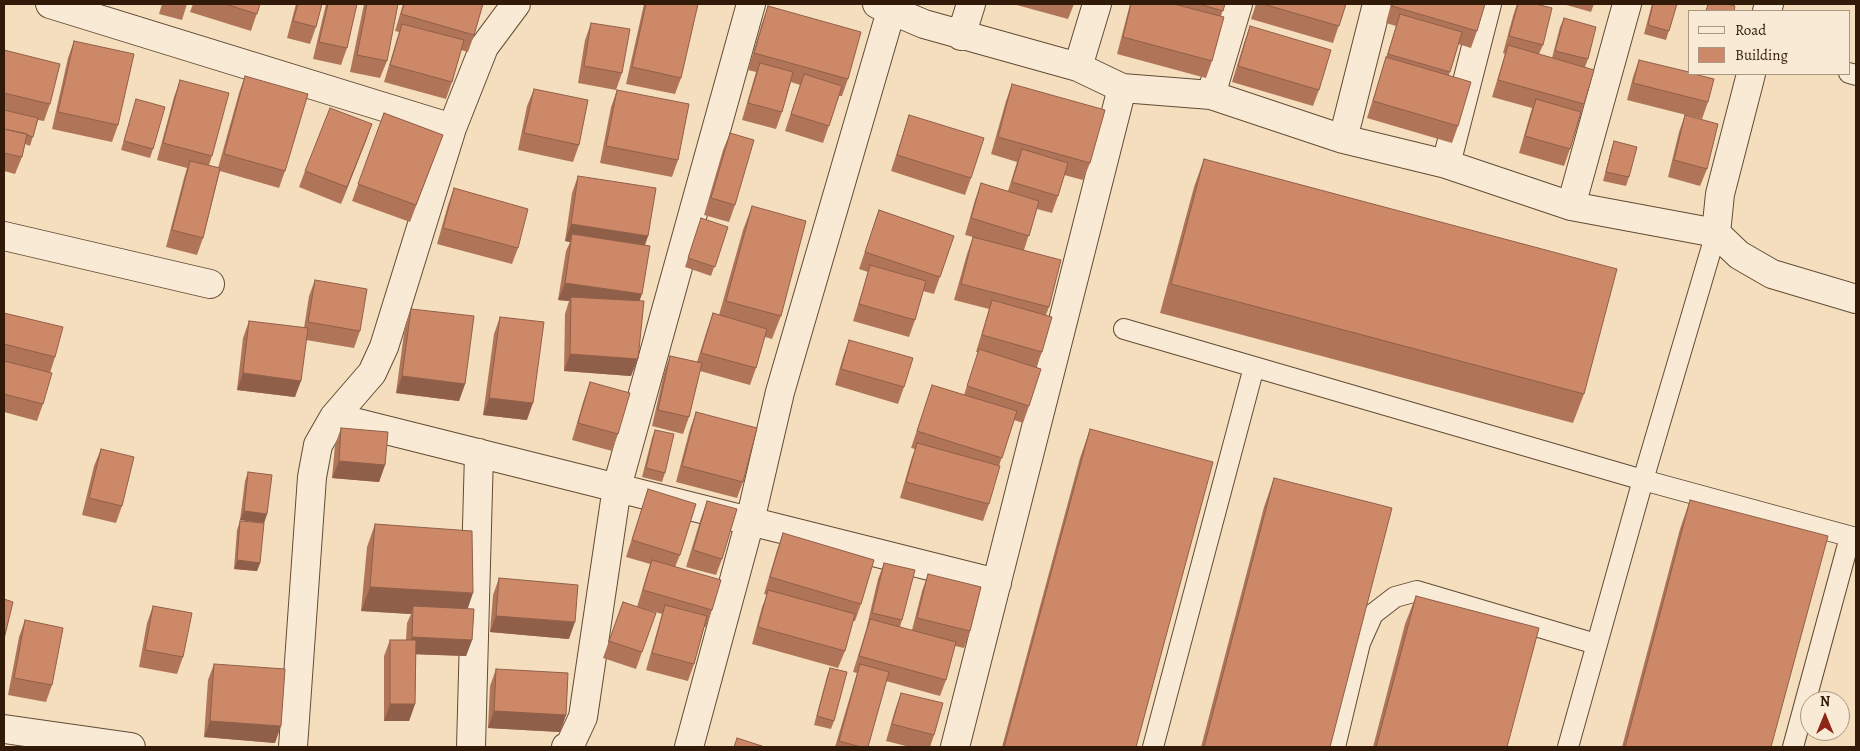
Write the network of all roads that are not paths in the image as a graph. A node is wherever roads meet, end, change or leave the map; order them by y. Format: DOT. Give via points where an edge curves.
graph roads {
  1 [pos="50,4"];
  2 [pos="515,4"];
  3 [pos="751,4"];
  4 [pos="970,4"];
  5 [pos="1097,4"];
  6 [pos="1238,4"];
  7 [pos="1377,4"];
  8 [pos="1487,4"];
  9 [pos="1627,4"];
  10 [pos="884,7"];
  11 [pos="110,13"];
  12 [pos="961,36"];
  13 [pos="1078,67"];
  14 [pos="1751,75"];
  15 [pos="1122,88"];
  16 [pos="1211,95"];
  17 [pos="452,128"];
  18 [pos="1343,139"];
  19 [pos="1446,164"];
  20 [pos="1571,206"];
  21 [pos="1716,233"];
  22 [pos="5,241"];
  23 [pos="210,284"];
  24 [pos="1856,299"];
  25 [pos="1124,329"];
  26 [pos="1254,367"];
  27 [pos="334,417"];
  28 [pos="479,453"];
  29 [pos="1643,480"];
  30 [pos="617,487"];
  31 [pos="750,521"];
  32 [pos="1853,537"];
  33 [pos="997,583"];
  34 [pos="1596,644"];
  35 [pos="4,729"];
  36 [pos="79,744"];
  37 [pos="131,747"];
  38 [pos="293,747"];
  39 [pos="470,747"];
  40 [pos="566,747"];
  41 [pos="689,747"];
  42 [pos="955,747"];
  43 [pos="1153,747"];
  44 [pos="1335,747"];
  45 [pos="1568,747"];
  46 [pos="1793,747"];
  1 -- 11 [label="street"];
  2 -- 17 [label="street" via="484,47"];
  3 -- 30 [label="street"];
  4 -- 12 [label="street"];
  5 -- 13 [label="street"];
  6 -- 16 [label="street"];
  7 -- 18 [label="street"];
  8 -- 19 [label="street"];
  9 -- 20 [label="street"];
  10 -- 12 [label="street"];
  10 -- 31 [label="street" via="780,392"];
  11 -- 17 [label="street"];
  12 -- 13 [label="street"];
  13 -- 15 [label="street"];
  14 -- 21 [label="street" via="1720,194"];
  15 -- 16 [label="street"];
  15 -- 33 [label="street"];
  16 -- 18 [label="street"];
  17 -- 27 [label="street" via="384,347 372,373"];
  18 -- 19 [label="street"];
  19 -- 20 [label="street"];
  20 -- 21 [label="street"];
  21 -- 24 [label="street" via="1739,255 1772,274"];
  21 -- 29 [label="lane"];
  22 -- 23 [label="street"];
  25 -- 26 [label="lane"];
  26 -- 29 [label="lane"];
  26 -- 43 [label="lane"];
  27 -- 28 [label="street"];
  27 -- 38 [label="street" via="318,445 312,477"];
  28 -- 30 [label="street"];
  28 -- 39 [label="street"];
  29 -- 32 [label="lane"];
  29 -- 34 [label="lane"];
  30 -- 31 [label="street"];
  30 -- 40 [label="street" via="583,717"];
  31 -- 33 [label="street"];
  31 -- 41 [label="street"];
  32 -- 46 [label="lane"];
  33 -- 42 [label="street"];
  34 -- 44 [label="lane" via="1417,591 1395,596 1373,614 1360,643"];
  34 -- 45 [label="lane"];
  35 -- 36 [label="street"];
  36 -- 37 [label="street"];
}
